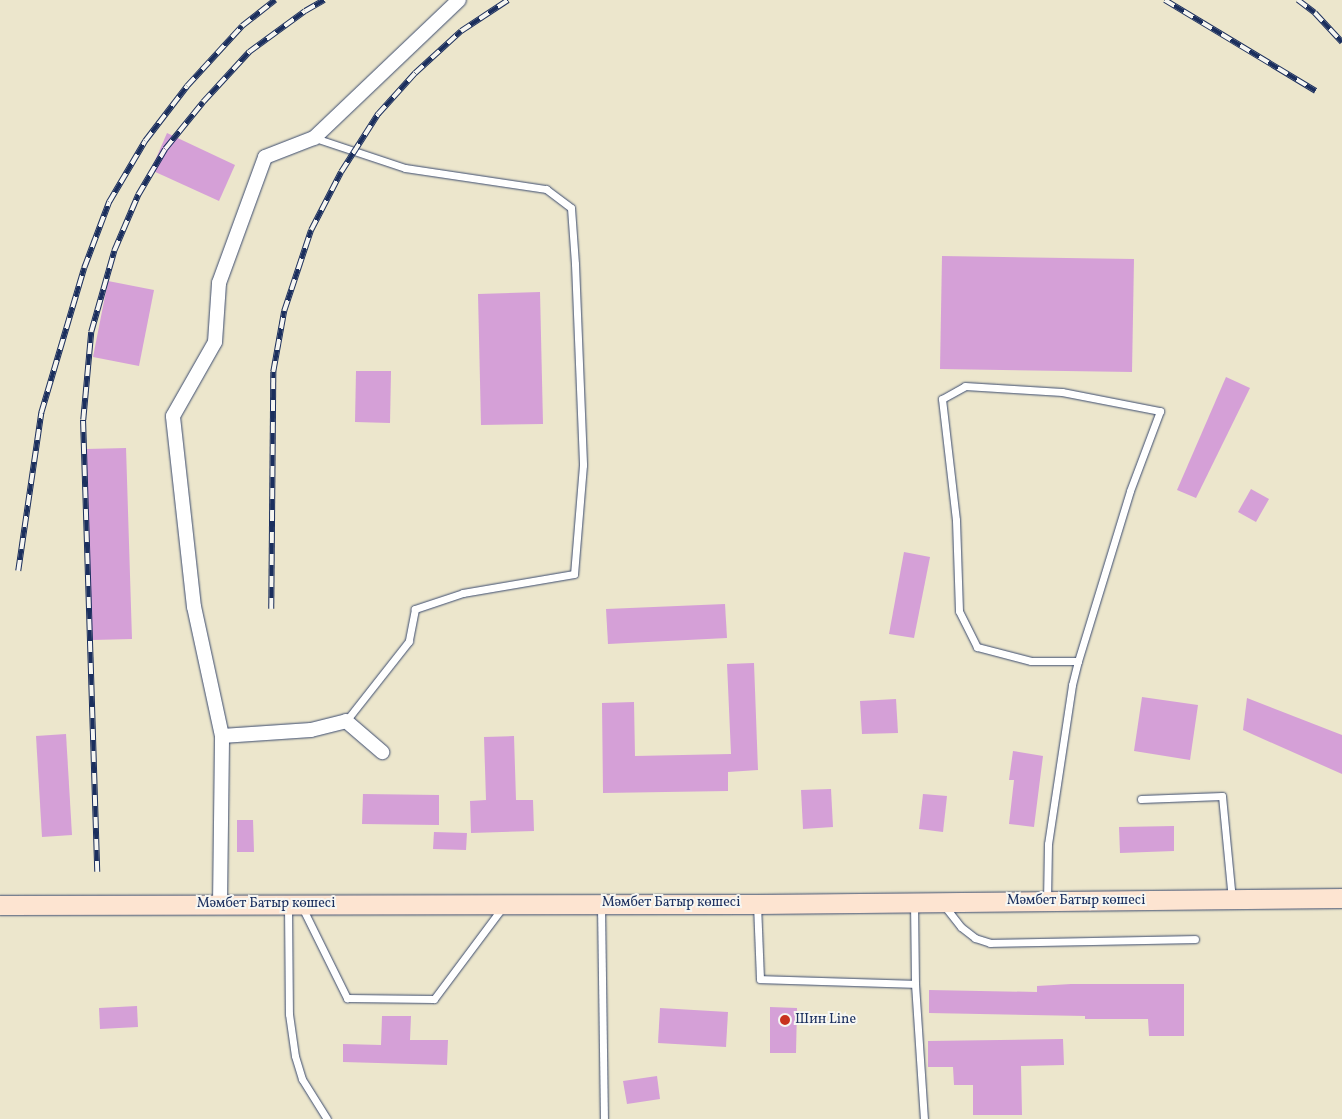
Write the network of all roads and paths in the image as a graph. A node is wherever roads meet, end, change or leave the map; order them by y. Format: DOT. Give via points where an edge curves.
graph roads {
  1 [pos="459,0"];
  2 [pos="314,138"];
  3 [pos="1078,661"];
  4 [pos="346,721"];
  5 [pos="222,736"];
  6 [pos="382,752"];
  7 [pos="1141,799"];
  8 [pos="1342,898"];
  9 [pos="1232,900"];
  10 [pos="1047,901"];
  11 [pos="914,902"];
  12 [pos="941,902"];
  13 [pos="505,903"];
  14 [pos="601,903"];
  15 [pos="220,904"];
  16 [pos="295,904"];
  17 [pos="757,904"];
  18 [pos="0,905"];
  19 [pos="1195,939"];
  20 [pos="915,984"];
  21 [pos="327,1119"];
  22 [pos="604,1119"];
  23 [pos="924,1119"];
  1 -- 2 [label="street"];
  2 -- 4 [label="lane" via="405,168 546,189 571,208 575,264 583,465 574,574 463,593 415,609 409,641"];
  2 -- 5 [label="street" via="265,157 219,283 215,342 173,416 194,607"];
  3 -- 3 [label="lane" via="1031,661 977,647 959,611 956,520 942,399 965,386 1062,392 1160,411 1130,491"];
  3 -- 10 [label="lane" via="1048,844"];
  4 -- 5 [label="street" via="311,730"];
  4 -- 6 [label="street"];
  5 -- 15 [label="street"];
  7 -- 9 [label="lane" via="1222,796"];
  8 -- 9 [label="main road, Мәмбет Батыр көшесі"];
  9 -- 10 [label="main road, Мәмбет Батыр көшесі"];
  10 -- 12 [label="main road, Мәмбет Батыр көшесі"];
  11 -- 12 [label="main road, Мәмбет Батыр көшесі"];
  11 -- 17 [label="main road, Мәмбет Батыр көшесі"];
  11 -- 20 [label="lane"];
  12 -- 19 [label="lane" via="961,927 975,938 990,943"];
  13 -- 14 [label="main road, Мәмбет Батыр көшесі"];
  13 -- 16 [label="main road, Мәмбет Батыр көшесі"];
  13 -- 16 [label="lane" via="434,998 347,998"];
  14 -- 17 [label="main road, Мәмбет Батыр көшесі"];
  14 -- 22 [label="lane"];
  15 -- 16 [label="main road, Мәмбет Батыр көшесі"];
  15 -- 18 [label="main road, Мәмбет Батыр көшесі"];
  16 -- 21 [label="lane" via="289,1014 295,1056 302,1079"];
  17 -- 20 [label="lane" via="760,979"];
  20 -- 23 [label="lane"];
}
